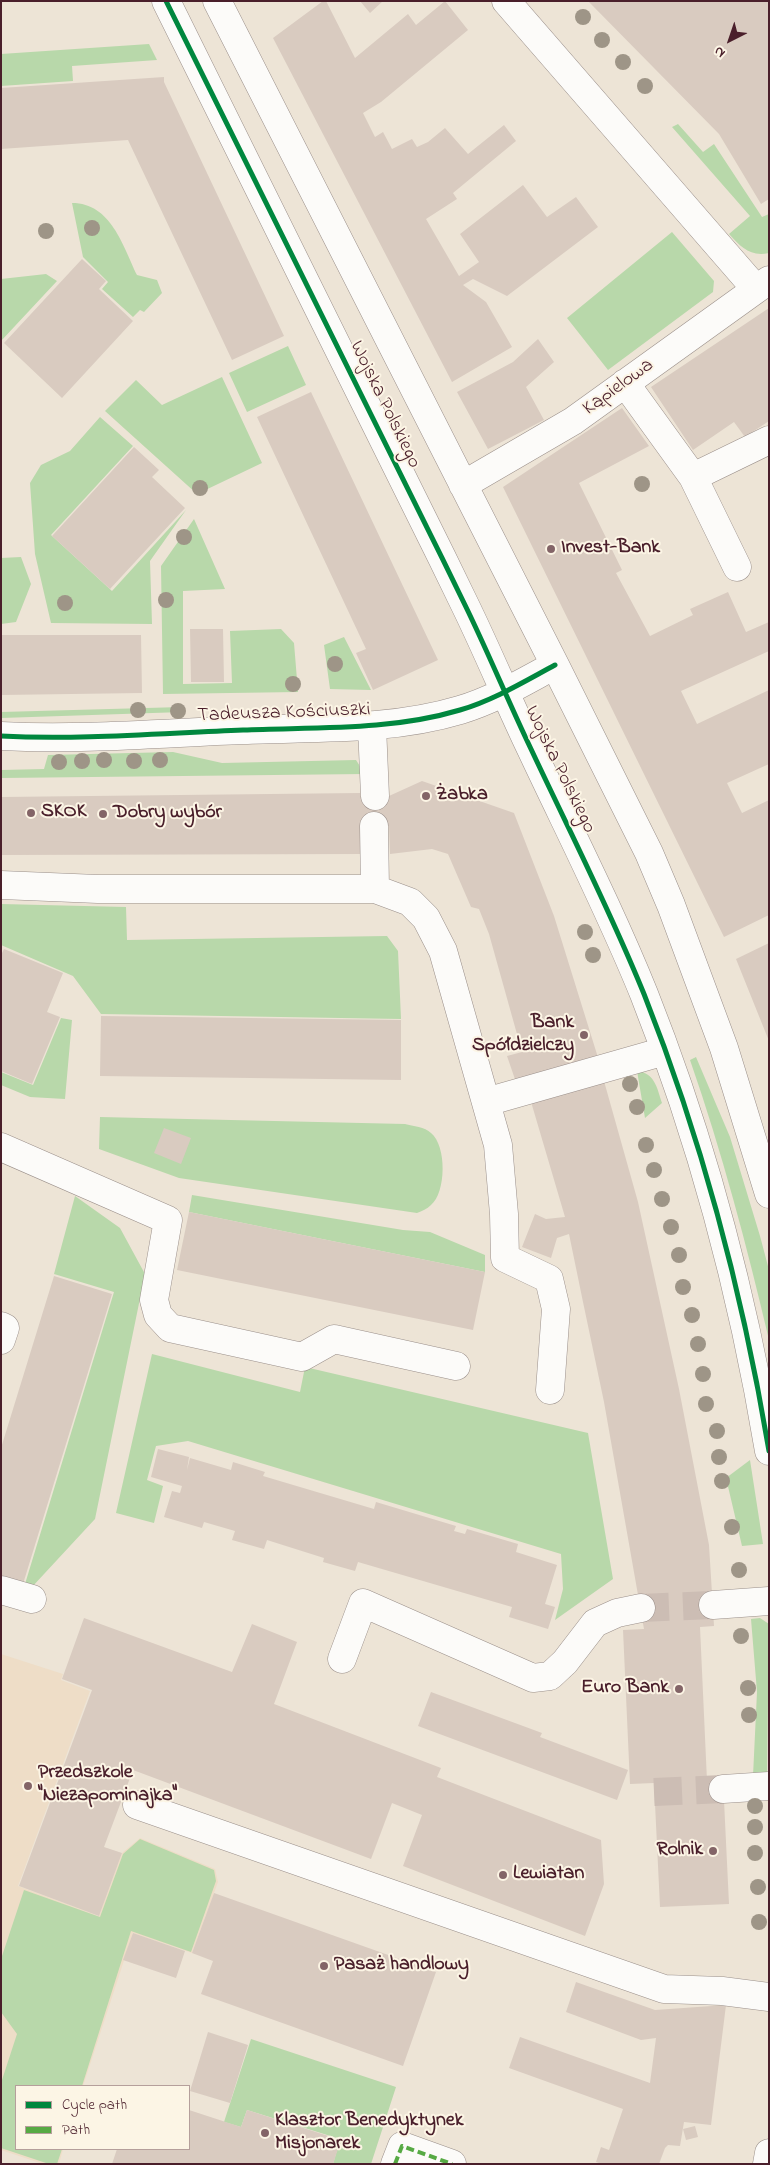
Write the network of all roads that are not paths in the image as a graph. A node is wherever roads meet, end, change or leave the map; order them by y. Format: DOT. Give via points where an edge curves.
graph roads {
  1 [pos="166,1"];
  2 [pos="506,1"];
  3 [pos="221,3"];
  4 [pos="762,285"];
  5 [pos="625,383"];
  6 [pos="769,440"];
  7 [pos="693,478"];
  8 [pos="463,485"];
  9 [pos="737,567"];
  10 [pos="556,665"];
  11 [pos="505,692"];
  12 [pos="372,726"];
  13 [pos="1,736"];
  14 [pos="375,796"];
  15 [pos="374,826"];
  16 [pos="1,885"];
  17 [pos="375,889"];
  18 [pos="665,1051"];
  19 [pos="486,1102"];
  20 [pos="758,1112"];
  21 [pos="1,1147"];
  22 [pos="769,1194"];
  23 [pos="1,1326"];
  24 [pos="1,1340"];
  25 [pos="456,1366"];
  26 [pos="550,1390"];
  27 [pos="769,1451"];
  28 [pos="1,1590"];
  29 [pos="32,1599"];
  30 [pos="769,1601"];
  31 [pos="713,1605"];
  32 [pos="641,1608"];
  33 [pos="342,1659"];
  34 [pos="769,1786"];
  35 [pos="723,1789"];
  36 [pos="138,1805"];
  37 [pos="769,1997"];
  38 [pos="769,2153"];
  39 [pos="395,2164"];
  40 [pos="452,2164"];
  41 [pos="767,2164"];
  1 -- 11 [label="street, Wojska Polskiego" via="468,610"];
  2 -- 4 [label="street"];
  3 -- 8 [label="street, Wojska Polskiego"];
  4 -- 5 [label="street, Kąpielowa"];
  5 -- 7 [label="street"];
  5 -- 8 [label="street, Kąpielowa" via="573,421"];
  6 -- 7 [label="street"];
  7 -- 9 [label="street"];
  8 -- 10 [label="street, Wojska Polskiego"];
  10 -- 11 [label="street, Tadeusza Kościuszki"];
  10 -- 20 [label="street, Wojska Polskiego" via="645,845 724,1048"];
  11 -- 12 [label="street, Tadeusza Kościuszki" via="459,710"];
  11 -- 18 [label="street, Wojska Polskiego" via="598,886"];
  12 -- 13 [label="street, Tadeusza Kościuszki" via="60,737"];
  12 -- 14 [label="street"];
  15 -- 17 [label="street"];
  16 -- 17 [label="street" via="98,889"];
  17 -- 19 [label="street" via="410,902 426,918 439,942"];
  18 -- 19 [label="street"];
  18 -- 27 [label="street, Wojska Polskiego" via="691,1127 728,1256"];
  19 -- 26 [label="street" via="498,1144 505,1258 549,1279 556,1309"];
  20 -- 22 [label="street, Wojska Polskiego"];
  21 -- 25 [label="street" via="168,1220 154,1300 158,1315 170,1328 302,1357 334,1339"];
  23 -- 24 [label="street" via="5,1328"];
  28 -- 29 [label="street"];
  30 -- 31 [label="street"];
  32 -- 33 [label="street" via="595,1622 565,1662 550,1676 533,1678 363,1603"];
  34 -- 35 [label="street"];
  36 -- 37 [label="street" via="664,1989"];
  38 -- 41 [label="street"];
  39 -- 40 [label="street" via="402,2146"];
}
